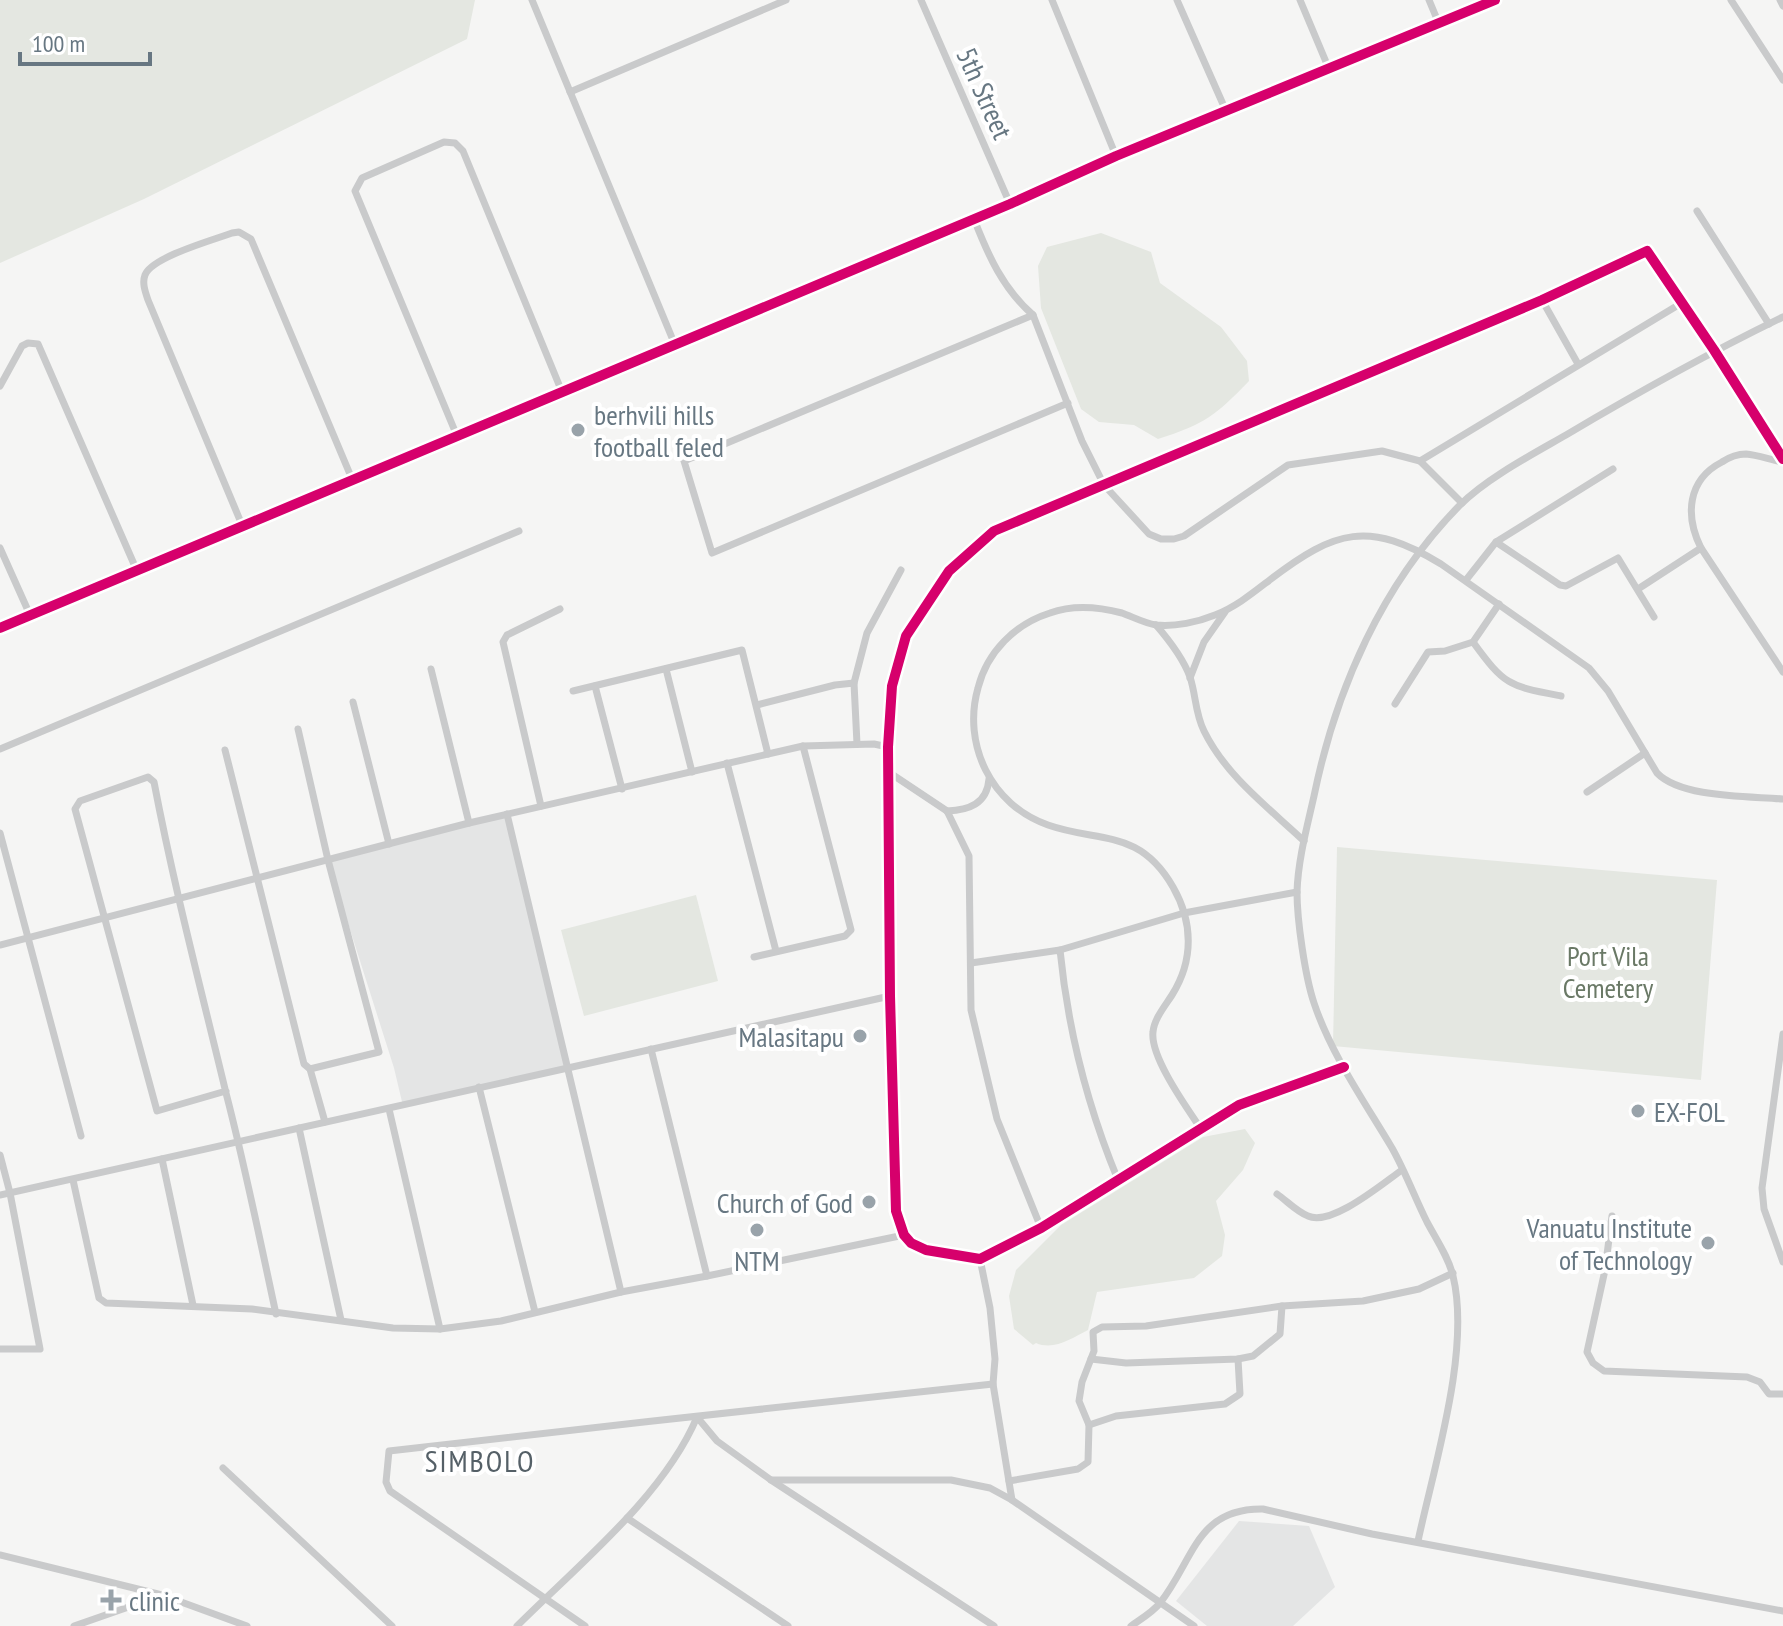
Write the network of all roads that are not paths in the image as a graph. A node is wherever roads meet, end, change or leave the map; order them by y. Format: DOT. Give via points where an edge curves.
graph roads {
  1 [pos="532,0"];
  2 [pos="786,0"];
  3 [pos="921,0"];
  4 [pos="1052,0"];
  5 [pos="1177,0"];
  6 [pos="1300,0"];
  7 [pos="1429,0"];
  8 [pos="1495,0"];
  9 [pos="1731,0"];
  10 [pos="1780,0"];
  11 [pos="1783,6"];
  12 [pos="1439,24"];
  13 [pos="1329,69"];
  14 [pos="1783,80"];
  15 [pos="570,92"];
  16 [pos="1226,111"];
  17 [pos="1116,156"];
  18 [pos="1010,204"];
  19 [pos="1697,211"];
  20 [pos="974,219"];
  21 [pos="1542,300"];
  22 [pos="1680,304"];
  23 [pos="1033,315"];
  24 [pos="1783,318"];
  25 [pos="1769,324"];
  26 [pos="675,345"];
  27 [pos="1714,350"];
  28 [pos="1578,364"];
  29 [pos="0,386"];
  30 [pos="562,392"];
  31 [pos="1068,403"];
  32 [pos="457,436"];
  33 [pos="1420,461"];
  34 [pos="1783,461"];
  35 [pos="1613,469"];
  36 [pos="352,479"];
  37 [pos="1104,485"];
  38 [pos="1462,503"];
  39 [pos="242,525"];
  40 [pos="519,531"];
  41 [pos="1496,542"];
  42 [pos="0,548"];
  43 [pos="1701,548"];
  44 [pos="1421,552"];
  45 [pos="901,570"];
  46 [pos="137,571"];
  47 [pos="1466,580"];
  48 [pos="1638,589"];
  49 [pos="1499,604"];
  50 [pos="560,609"];
  51 [pos="1226,610"];
  52 [pos="30,615"];
  53 [pos="1654,617"];
  54 [pos="1156,625"];
  55 [pos="0,628"];
  56 [pos="1473,642"];
  57 [pos="431,669"];
  58 [pos="666,669"];
  59 [pos="1783,672"];
  60 [pos="1190,678"];
  61 [pos="854,683"];
  62 [pos="595,686"];
  63 [pos="573,691"];
  64 [pos="1561,696"];
  65 [pos="353,702"];
  66 [pos="1395,704"];
  67 [pos="757,705"];
  68 [pos="298,729"];
  69 [pos="857,744"];
  70 [pos="803,746"];
  71 [pos="888,747"];
  72 [pos="0,749"];
  73 [pos="225,750"];
  74 [pos="1645,753"];
  75 [pos="768,754"];
  76 [pos="727,763"];
  77 [pos="692,772"];
  78 [pos="890,773"];
  79 [pos="989,779"];
  80 [pos="622,789"];
  81 [pos="1587,792"];
  82 [pos="1783,799"];
  83 [pos="541,806"];
  84 [pos="947,811"];
  85 [pos="507,814"];
  86 [pos="469,823"];
  87 [pos="0,833"];
  88 [pos="1304,841"];
  89 [pos="389,844"];
  90 [pos="328,860"];
  91 [pos="256,879"];
  92 [pos="1297,892"];
  93 [pos="178,899"];
  94 [pos="1184,913"];
  95 [pos="104,919"];
  96 [pos="28,938"];
  97 [pos="0,945"];
  98 [pos="1060,950"];
  99 [pos="776,951"];
  100 [pos="754,957"];
  101 [pos="971,963"];
  102 [pos="890,996"];
  103 [pos="1783,1034"];
  104 [pos="651,1049"];
  105 [pos="1344,1067"];
  106 [pos="566,1068"];
  107 [pos="310,1069"];
  108 [pos="479,1087"];
  109 [pos="226,1091"];
  110 [pos="389,1109"];
  111 [pos="325,1122"];
  112 [pos="299,1128"];
  113 [pos="1771,1128"];
  114 [pos="1201,1129"];
  115 [pos="1783,1132"];
  116 [pos="81,1136"];
  117 [pos="238,1141"];
  118 [pos="0,1155"];
  119 [pos="162,1159"];
  120 [pos="1402,1170"];
  121 [pos="73,1180"];
  122 [pos="1118,1180"];
  123 [pos="10,1193"];
  124 [pos="1277,1194"];
  125 [pos="0,1195"];
  126 [pos="1612,1216"];
  127 [pos="1041,1228"];
  128 [pos="904,1235"];
  129 [pos="980,1259"];
  130 [pos="1783,1262"];
  131 [pos="1453,1273"];
  132 [pos="707,1276"];
  133 [pos="621,1292"];
  134 [pos="193,1305"];
  135 [pos="1282,1306"];
  136 [pos="535,1312"];
  137 [pos="276,1314"];
  138 [pos="341,1320"];
  139 [pos="440,1329"];
  140 [pos="0,1349"];
  141 [pos="1091,1359"];
  142 [pos="1238,1359"];
  143 [pos="993,1384"];
  144 [pos="1783,1394"];
  145 [pos="697,1417"];
  146 [pos="1089,1425"];
  147 [pos="223,1468"];
  148 [pos="771,1480"];
  149 [pos="1009,1481"];
  150 [pos="1012,1500"];
  151 [pos="627,1518"];
  152 [pos="1418,1541"];
  153 [pos="0,1555"];
  154 [pos="162,1595"];
  155 [pos="544,1599"];
  156 [pos="1160,1603"];
  157 [pos="1783,1611"];
  158 [pos="243,1625"];
  159 [pos="74,1626"];
  160 [pos="392,1626"];
  161 [pos="517,1626"];
  162 [pos="585,1626"];
  163 [pos="788,1626"];
  164 [pos="994,1626"];
  165 [pos="1131,1626"];
  166 [pos="1194,1626"];
  1 -- 15 [label="street"];
  2 -- 15 [label="street"];
  3 -- 18 [label="street, 5th Street"];
  4 -- 17 [label="street"];
  5 -- 16 [label="street"];
  6 -- 13 [label="street"];
  7 -- 12 [label="street"];
  8 -- 12 [label="street"];
  9 -- 14 [label="street"];
  10 -- 11 [label="street"];
  12 -- 13 [label="street"];
  13 -- 16 [label="street"];
  15 -- 26 [label="street"];
  16 -- 17 [label="street"];
  17 -- 18 [label="street"];
  18 -- 20 [label="street"];
  19 -- 25 [label="street"];
  20 -- 23 [label="street" via="990,261"];
  20 -- 26 [label="street"];
  21 -- 22 [label="street" via="1647,251"];
  21 -- 28 [label="street"];
  21 -- 37 [label="street"];
  22 -- 27 [label="street"];
  22 -- 28 [label="street"];
  23 -- 31 [label="street"];
  23 -- 31 [label="street" via="684,461 712,553"];
  24 -- 25 [label="street"];
  25 -- 27 [label="street"];
  26 -- 30 [label="street"];
  27 -- 34 [label="street"];
  27 -- 38 [label="street" via="1519,462"];
  28 -- 33 [label="street"];
  29 -- 46 [label="street" via="22,346 38,344"];
  30 -- 32 [label="street"];
  30 -- 32 [label="street" via="463,151 444,142 362,178 355,191"];
  31 -- 37 [label="street"];
  32 -- 36 [label="street"];
  33 -- 37 [label="street" via="1382,451 1288,465 1174,539 1149,534"];
  33 -- 38 [label="street"];
  34 -- 43 [label="street" via="1744,454 1712,467 1699,480 1690,512"];
  35 -- 41 [label="street"];
  36 -- 39 [label="street"];
  36 -- 39 [label="street" via="251,239 232,233 155,263 143,285"];
  37 -- 71 [label="street" via="994,531 949,571 906,636 892,686"];
  38 -- 44 [label="street"];
  39 -- 46 [label="street"];
  40 -- 72 [label="street"];
  41 -- 47 [label="street"];
  41 -- 48 [label="street" via="1566,586 1618,558"];
  42 -- 52 [label="street"];
  43 -- 48 [label="street"];
  43 -- 59 [label="street"];
  44 -- 47 [label="street"];
  44 -- 51 [label="street" via="1367,534 1330,541"];
  44 -- 88 [label="street" via="1371,629 1340,700"];
  45 -- 61 [label="street" via="867,633"];
  46 -- 52 [label="street"];
  47 -- 49 [label="street"];
  48 -- 53 [label="street"];
  49 -- 56 [label="street"];
  49 -- 74 [label="street" via="1589,668"];
  50 -- 83 [label="street" via="507,635 503,642"];
  51 -- 54 [label="street"];
  51 -- 60 [label="street" via="1204,642"];
  52 -- 55 [label="street"];
  54 -- 60 [label="street"];
  54 -- 79 [label="street" via="1109,611 1075,608 1050,612 1005,640 980,678 973,714 976,747"];
  56 -- 64 [label="street" via="1505,682"];
  56 -- 66 [label="street" via="1428,652"];
  57 -- 86 [label="street"];
  58 -- 62 [label="street"];
  58 -- 67 [label="street" via="742,650"];
  58 -- 77 [label="street"];
  60 -- 88 [label="street" via="1197,715 1212,746 1237,778"];
  61 -- 67 [label="street"];
  61 -- 69 [label="street"];
  62 -- 63 [label="street"];
  62 -- 80 [label="street"];
  65 -- 89 [label="street"];
  67 -- 75 [label="street"];
  68 -- 90 [label="street"];
  69 -- 70 [label="street"];
  69 -- 71 [label="street"];
  70 -- 75 [label="street"];
  70 -- 99 [label="street" via="851,930 845,936"];
  71 -- 78 [label="street"];
  73 -- 91 [label="street"];
  74 -- 81 [label="street"];
  74 -- 82 [label="street" via="1662,778 1678,787"];
  75 -- 76 [label="street"];
  76 -- 77 [label="street"];
  76 -- 99 [label="street"];
  77 -- 80 [label="street"];
  78 -- 84 [label="street"];
  78 -- 102 [label="street"];
  79 -- 84 [label="street" via="988,790 977,803"];
  79 -- 94 [label="street" via="1020,810 1049,825 1128,843 1164,874"];
  80 -- 83 [label="street"];
  83 -- 85 [label="street"];
  84 -- 101 [label="street" via="969,856"];
  85 -- 86 [label="street"];
  85 -- 106 [label="street"];
  86 -- 89 [label="street"];
  87 -- 96 [label="street"];
  88 -- 92 [label="street"];
  89 -- 90 [label="street"];
  90 -- 91 [label="street"];
  90 -- 107 [label="street" via="379,1052"];
  91 -- 93 [label="street"];
  91 -- 107 [label="street" via="304,1064"];
  92 -- 94 [label="street"];
  92 -- 105 [label="street" via="1313,1002"];
  93 -- 95 [label="street"];
  93 -- 95 [label="street" via="154,782 148,777 76,804"];
  93 -- 109 [label="street"];
  94 -- 98 [label="street"];
  94 -- 114 [label="street" via="1188,958 1155,1023 1153,1042"];
  95 -- 96 [label="street"];
  95 -- 109 [label="street" via="157,1111"];
  96 -- 97 [label="street"];
  96 -- 116 [label="street"];
  98 -- 101 [label="street"];
  98 -- 122 [label="street" via="1081,1077"];
  99 -- 100 [label="street"];
  101 -- 127 [label="street" via="971,1010 997,1119"];
  102 -- 104 [label="street"];
  102 -- 128 [label="street" via="896,1211"];
  103 -- 113 [label="street"];
  104 -- 106 [label="street"];
  104 -- 132 [label="street"];
  105 -- 114 [label="street" via="1239,1105"];
  105 -- 120 [label="street"];
  106 -- 108 [label="street"];
  106 -- 133 [label="street"];
  107 -- 111 [label="street"];
  108 -- 110 [label="street"];
  108 -- 136 [label="street"];
  109 -- 117 [label="street"];
  110 -- 111 [label="street"];
  110 -- 139 [label="street"];
  111 -- 112 [label="street"];
  112 -- 117 [label="street"];
  112 -- 138 [label="street"];
  113 -- 115 [label="street"];
  113 -- 130 [label="street" via="1762,1188"];
  114 -- 122 [label="street"];
  117 -- 119 [label="street"];
  117 -- 137 [label="street"];
  118 -- 123 [label="street"];
  119 -- 121 [label="street"];
  119 -- 134 [label="street"];
  120 -- 124 [label="street" via="1320,1219"];
  120 -- 131 [label="street"];
  121 -- 123 [label="street"];
  121 -- 134 [label="street" via="102,1301"];
  122 -- 127 [label="street"];
  123 -- 125 [label="street"];
  123 -- 140 [label="street" via="40,1349"];
  126 -- 144 [label="street" via="1587,1352 1596,1366 1604,1371 1747,1377 1769,1394"];
  127 -- 129 [label="street"];
  128 -- 129 [label="street" via="926,1250"];
  128 -- 132 [label="street"];
  129 -- 143 [label="street" via="990,1308"];
  131 -- 135 [label="street" via="1419,1289 1363,1301"];
  131 -- 152 [label="street" via="1459,1310 1454,1373"];
  132 -- 133 [label="street"];
  133 -- 136 [label="street"];
  134 -- 137 [label="street"];
  135 -- 141 [label="street" via="1146,1326 1102,1327 1093,1332"];
  135 -- 142 [label="street" via="1280,1334 1253,1356"];
  136 -- 139 [label="street"];
  137 -- 138 [label="street"];
  138 -- 139 [label="street"];
  141 -- 142 [label="street"];
  141 -- 146 [label="street" via="1079,1401"];
  142 -- 146 [label="street" via="1240,1394 1225,1404 1116,1416"];
  143 -- 145 [label="street"];
  143 -- 149 [label="street"];
  145 -- 148 [label="street" via="717,1441"];
  145 -- 151 [label="street" via="687,1442"];
  145 -- 155 [label="street" via="389,1451 390,1491"];
  146 -- 149 [label="street" via="1088,1462 1078,1469"];
  147 -- 160 [label="street"];
  148 -- 150 [label="street" via="951,1480 990,1488"];
  148 -- 164 [label="street"];
  149 -- 150 [label="street"];
  150 -- 156 [label="street"];
  151 -- 155 [label="street"];
  151 -- 163 [label="street"];
  152 -- 156 [label="street" via="1263,1509 1237,1511 1218,1518"];
  152 -- 157 [label="street"];
  153 -- 154 [label="street"];
  154 -- 158 [label="street"];
  154 -- 159 [label="street"];
  155 -- 161 [label="street"];
  155 -- 162 [label="street"];
  156 -- 165 [label="street"];
  156 -- 166 [label="street"];
}
